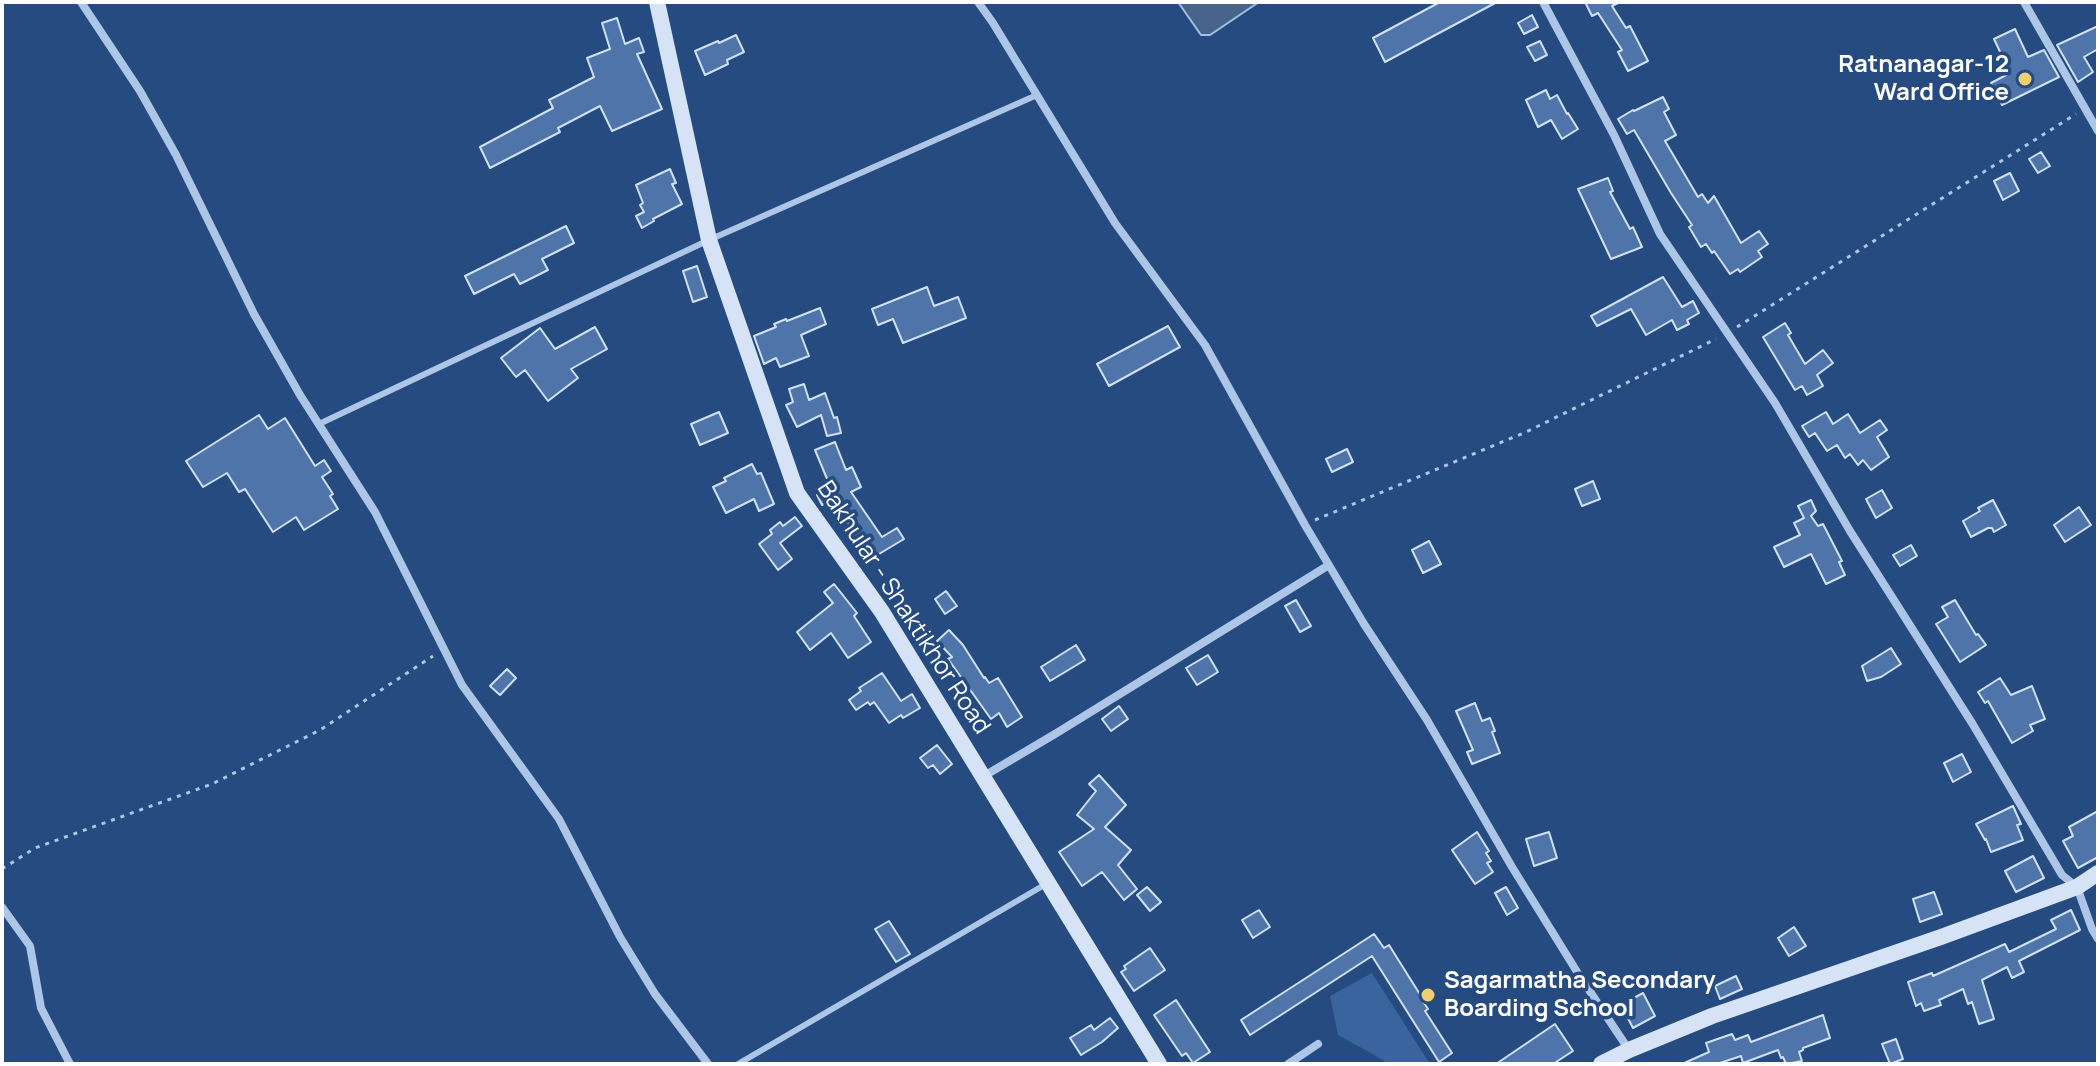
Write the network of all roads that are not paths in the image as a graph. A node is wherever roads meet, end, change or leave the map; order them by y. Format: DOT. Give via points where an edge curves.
graph roads {
  1 [pos="81,2"];
  2 [pos="657,2"];
  3 [pos="978,2"];
  4 [pos="1543,2"];
  5 [pos="2024,2"];
  6 [pos="1037,95"];
  7 [pos="2098,131"];
  8 [pos="709,240"];
  9 [pos="319,424"];
  10 [pos="1329,565"];
  11 [pos="984,776"];
  12 [pos="2098,873"];
  13 [pos="1050,882"];
  14 [pos="2077,887"];
  15 [pos="2,907"];
  16 [pos="2098,939"];
  17 [pos="1318,1044"];
  18 [pos="1629,1050"];
  19 [pos="70,1064"];
  20 [pos="708,1064"];
  21 [pos="738,1064"];
  22 [pos="1159,1064"];
  23 [pos="1288,1064"];
  24 [pos="1601,1064"];
  1 -- 9 [label="street" via="140,91 254,314"];
  2 -- 8 [label="street, Bakhular - Shaktikhor Road"];
  3 -- 6 [label="street"];
  4 -- 14 [label="street" via="1660,234 1775,403 2062,875"];
  5 -- 7 [label="street"];
  6 -- 8 [label="lane"];
  6 -- 10 [label="street" via="1115,223 1205,345"];
  8 -- 9 [label="lane"];
  8 -- 11 [label="street, Bakhular - Shaktikhor Road" via="797,493 882,612"];
  9 -- 20 [label="street" via="375,512 462,685 559,819 620,937"];
  10 -- 11 [label="street"];
  10 -- 18 [label="street"];
  11 -- 13 [label="street, Bakhular - Shaktikhor Road"];
  12 -- 14 [label="street"];
  13 -- 21 [label="lane"];
  13 -- 22 [label="street, Bakhular - Shaktikhor Road"];
  14 -- 16 [label="street"];
  14 -- 18 [label="street"];
  15 -- 19 [label="street" via="30,946 41,1008"];
  17 -- 23 [label="street"];
  18 -- 24 [label="street"];
}
